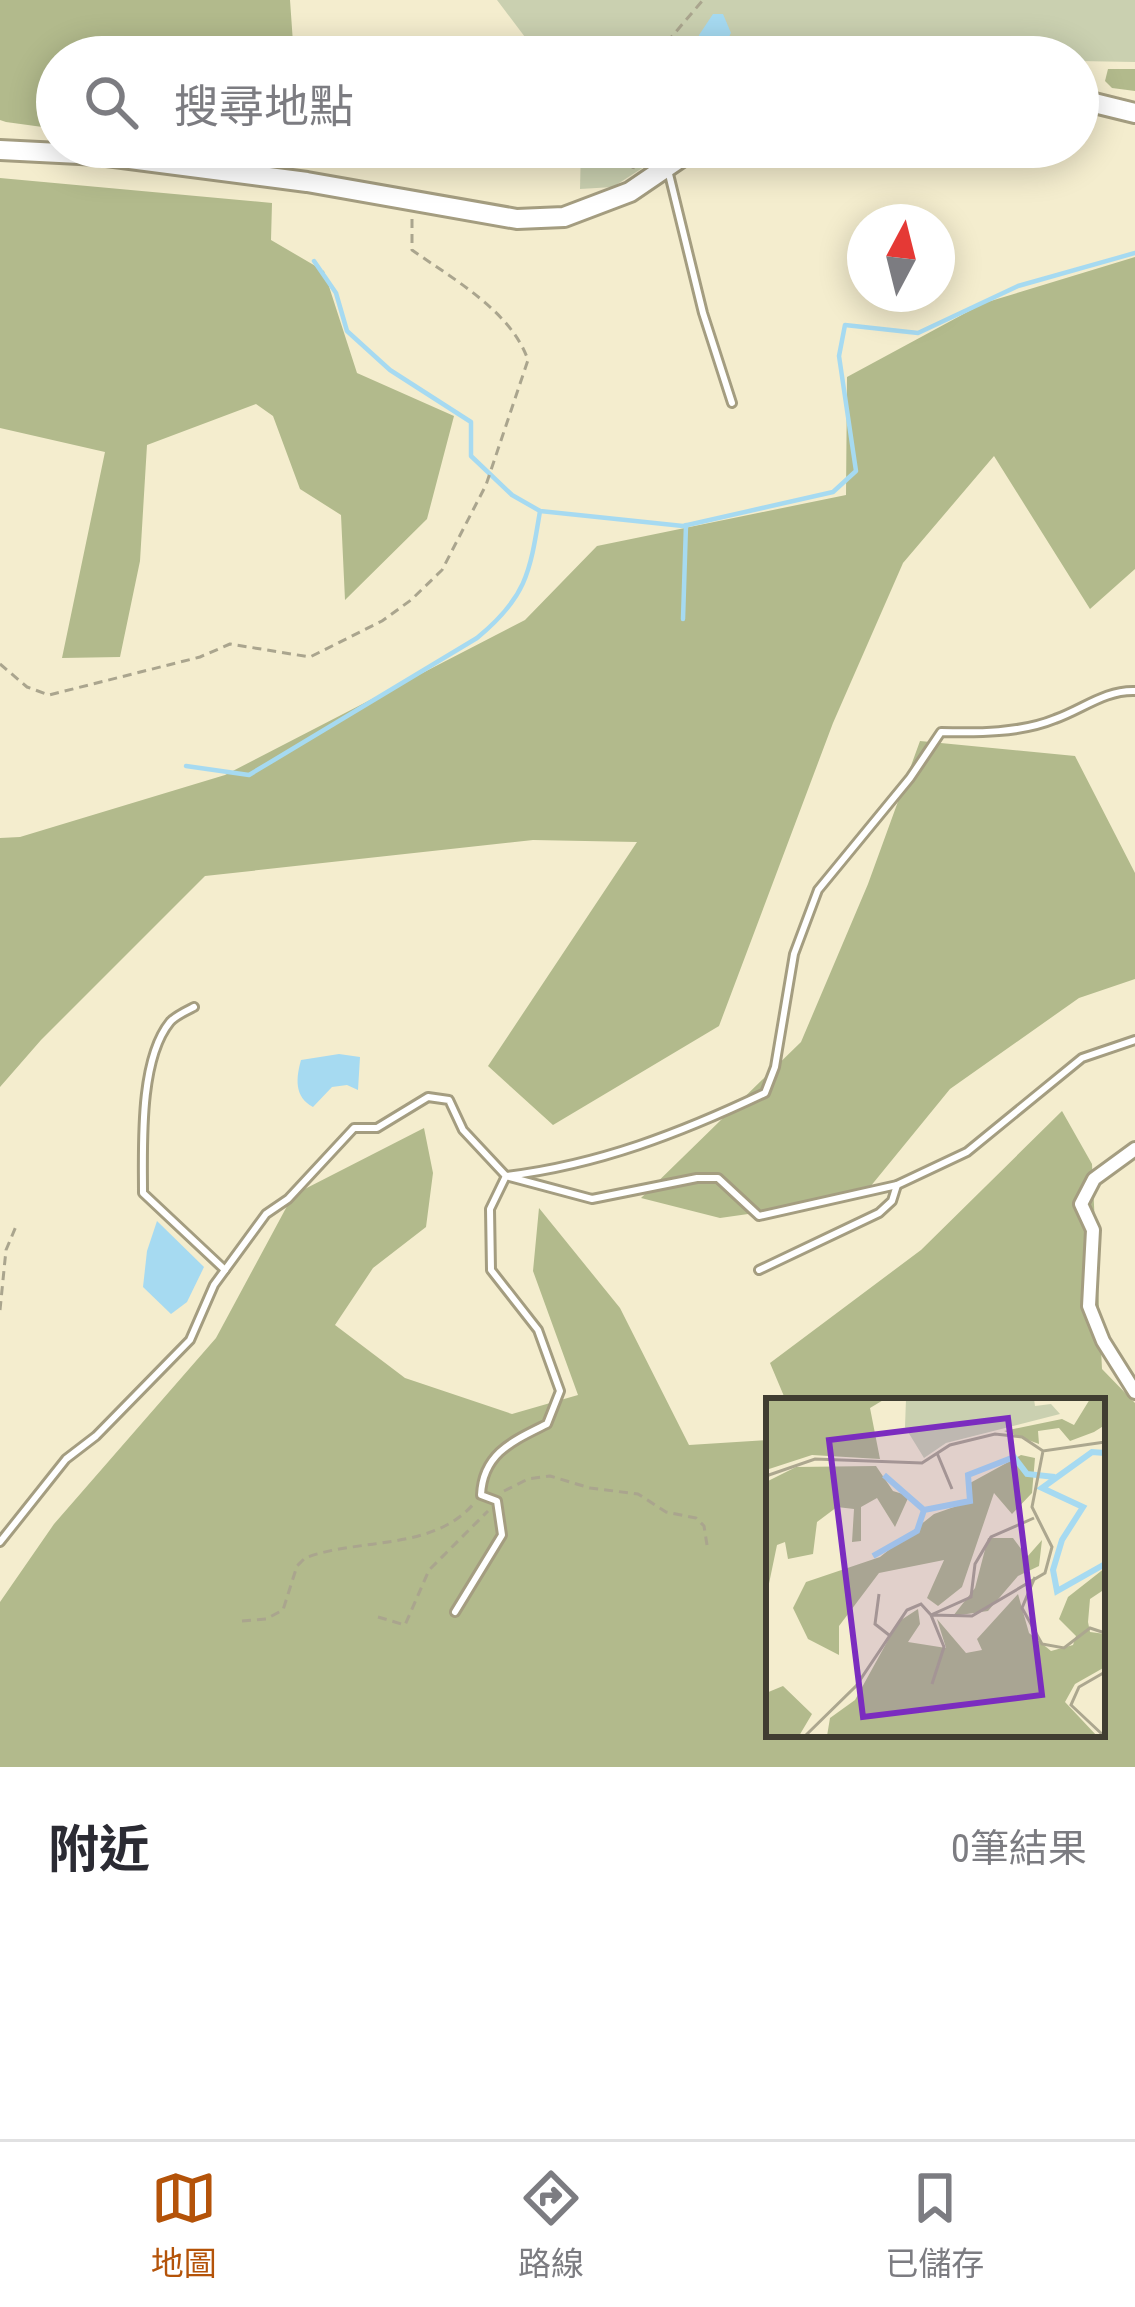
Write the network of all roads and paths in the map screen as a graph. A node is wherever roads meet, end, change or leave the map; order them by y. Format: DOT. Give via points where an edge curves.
graph roads {
  1 [pos="703,0"];
  2 [pos="672,36"];
  3 [pos="1099,104"];
  4 [pos="1135,113"];
  5 [pos="0,150"];
  6 [pos="36,152"];
  7 [pos="199,168"];
  8 [pos="666,168"];
  9 [pos="667,168"];
  10 [pos="411,202"];
  11 [pos="732,404"];
  12 [pos="0,664"];
  13 [pos="1135,691"];
  14 [pos="194,1006"];
  15 [pos="1135,1040"];
  16 [pos="1135,1149"];
  17 [pos="506,1176"];
  18 [pos="897,1185"];
  19 [pos="17,1224"];
  20 [pos="225,1270"];
  21 [pos="759,1270"];
  22 [pos="0,1310"];
  23 [pos="1135,1392"];
  24 [pos="481,1495"];
  25 [pos="496,1501"];
  26 [pos="0,1542"];
  27 [pos="707,1545"];
  28 [pos="455,1612"];
  29 [pos="378,1617"];
  30 [pos="242,1621"];
  1 -- 2 [label="path"];
  3 -- 4 [label="street"];
  5 -- 6 [label="street"];
  7 -- 10 [label="street"];
  8 -- 10 [label="street" via="630,192 564,217 517,219"];
  9 -- 11 [label="lane"];
  10 -- 12 [label="path" via="412,250 479,298 528,360 486,485 442,570 382,621 310,657 230,644 49,695"];
  13 -- 17 [label="lane" via="1116,690 1051,722 941,732 818,890 794,954 765,1093 605,1157"];
  14 -- 20 [label="lane" via="171,1020 158,1046 144,1112 143,1193"];
  15 -- 18 [label="lane" via="1082,1058 967,1151"];
  16 -- 23 [label="street" via="1094,1179 1081,1204 1093,1230 1089,1306"];
  17 -- 18 [label="lane" via="592,1199 718,1178 759,1216"];
  17 -- 20 [label="lane" via="463,1130 449,1100 428,1096 376,1128 354,1128 266,1214"];
  17 -- 24 [label="lane" via="490,1210 491,1270 538,1330 560,1391 547,1424 508,1444 482,1472"];
  18 -- 21 [label="lane" via="879,1213"];
  19 -- 22 [label="path"];
  20 -- 26 [label="lane" via="190,1340 66,1460"];
  24 -- 25 [label="lane"];
  24 -- 30 [label="path" via="438,1530 305,1558 283,1610"];
  25 -- 27 [label="path" via="528,1479 550,1476 638,1495 696,1518"];
  25 -- 28 [label="lane" via="502,1534"];
  25 -- 29 [label="path" via="429,1570 405,1625"];
}
